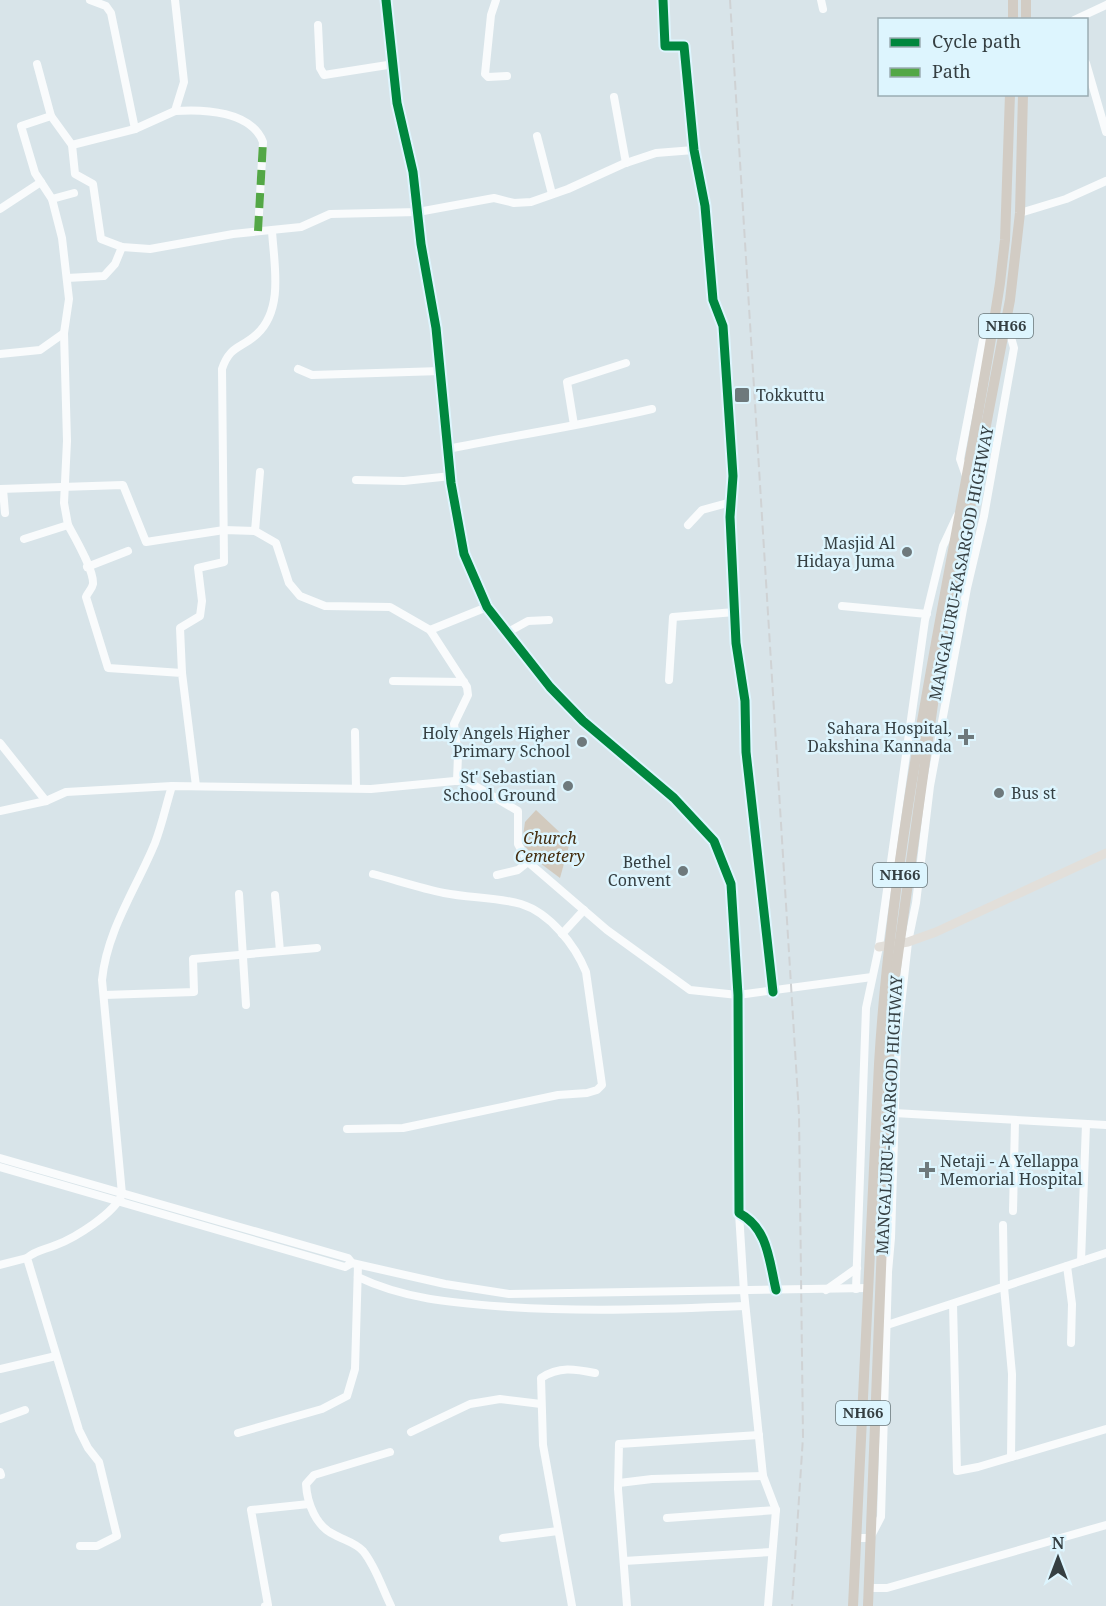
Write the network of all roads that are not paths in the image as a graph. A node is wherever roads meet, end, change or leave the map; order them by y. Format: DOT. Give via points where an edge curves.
graph roads {
  1 [pos="90,0"];
  2 [pos="175,0"];
  3 [pos="386,0"];
  4 [pos="496,0"];
  5 [pos="663,0"];
  6 [pos="1013,0"];
  7 [pos="1026,0"];
  8 [pos="108,3"];
  9 [pos="1106,5"];
  10 [pos="1013,18"];
  11 [pos="1026,18"];
  12 [pos="1078,18"];
  13 [pos="318,25"];
  14 [pos="37,64"];
  15 [pos="394,64"];
  16 [pos="1088,70"];
  17 [pos="507,76"];
  18 [pos="1010,96"];
  19 [pos="1023,96"];
  20 [pos="614,97"];
  21 [pos="175,111"];
  22 [pos="51,116"];
  23 [pos="135,129"];
  24 [pos="1106,132"];
  25 [pos="537,136"];
  26 [pos="72,145"];
  27 [pos="694,150"];
  28 [pos="626,163"];
  29 [pos="1106,181"];
  30 [pos="41,182"];
  31 [pos="74,193"];
  32 [pos="552,194"];
  33 [pos="51,199"];
  34 [pos="0,209"];
  35 [pos="418,212"];
  36 [pos="1020,213"];
  37 [pos="258,231"];
  38 [pos="272,231"];
  39 [pos="122,247"];
  40 [pos="67,278"];
  41 [pos="1006,318"];
  42 [pos="64,333"];
  43 [pos="0,354"];
  44 [pos="626,363"];
  45 [pos="298,369"];
  46 [pos="441,371"];
  47 [pos="652,409"];
  48 [pos="574,425"];
  49 [pos="448,449"];
  50 [pos="260,472"];
  51 [pos="451,476"];
  52 [pos="356,480"];
  53 [pos="67,486"];
  54 [pos="1,489"];
  55 [pos="731,502"];
  56 [pos="959,512"];
  57 [pos="5,513"];
  58 [pos="68,525"];
  59 [pos="688,525"];
  60 [pos="224,531"];
  61 [pos="255,531"];
  62 [pos="24,539"];
  63 [pos="128,551"];
  64 [pos="956,554"];
  65 [pos="87,567"];
  66 [pos="842,606"];
  67 [pos="488,607"];
  68 [pos="735,612"];
  69 [pos="927,614"];
  70 [pos="549,620"];
  71 [pos="430,630"];
  72 [pos="508,632"];
  73 [pos="182,673"];
  74 [pos="669,680"];
  75 [pos="393,681"];
  76 [pos="464,682"];
  77 [pos="355,732"];
  78 [pos="0,743"];
  79 [pos="457,781"];
  80 [pos="172,786"];
  81 [pos="196,786"];
  82 [pos="356,788"];
  83 [pos="46,801"];
  84 [pos="0,811"];
  85 [pos="1106,853"];
  86 [pos="528,862"];
  87 [pos="373,874"];
  88 [pos="497,875"];
  89 [pos="239,894"];
  90 [pos="275,895"];
  91 [pos="584,910"];
  92 [pos="562,934"];
  93 [pos="908,942"];
  94 [pos="879,947"];
  95 [pos="317,948"];
  96 [pos="279,951"];
  97 [pos="244,954"];
  98 [pos="872,977"];
  99 [pos="773,992"];
  100 [pos="104,995"];
  101 [pos="738,995"];
  102 [pos="246,1005"];
  103 [pos="894,1113"];
  104 [pos="1016,1121"];
  105 [pos="1086,1124"];
  106 [pos="1106,1125"];
  107 [pos="347,1129"];
  108 [pos="0,1158"];
  109 [pos="0,1167"];
  110 [pos="121,1198"];
  111 [pos="878,1202"];
  112 [pos="1013,1211"];
  113 [pos="739,1213"];
  114 [pos="1003,1225"];
  115 [pos="1106,1253"];
  116 [pos="27,1258"];
  117 [pos="1081,1261"];
  118 [pos="355,1264"];
  119 [pos="0,1265"];
  120 [pos="1067,1266"];
  121 [pos="857,1268"];
  122 [pos="888,1272"];
  123 [pos="358,1277"];
  124 [pos="880,1286"];
  125 [pos="1004,1287"];
  126 [pos="868,1288"];
  127 [pos="856,1289"];
  128 [pos="776,1290"];
  129 [pos="822,1291"];
  130 [pos="744,1292"];
  131 [pos="953,1304"];
  132 [pos="745,1306"];
  133 [pos="884,1326"];
  134 [pos="1071,1343"];
  135 [pos="56,1356"];
  136 [pos="0,1369"];
  137 [pos="595,1373"];
  138 [pos="541,1404"];
  139 [pos="24,1410"];
  140 [pos="0,1419"];
  141 [pos="1106,1430"];
  142 [pos="411,1432"];
  143 [pos="238,1433"];
  144 [pos="759,1435"];
  145 [pos="390,1452"];
  146 [pos="1011,1457"];
  147 [pos="763,1476"];
  148 [pos="619,1483"];
  149 [pos="309,1504"];
  150 [pos="776,1510"];
  151 [pos="667,1518"];
  152 [pos="1106,1525"];
  153 [pos="558,1531"];
  154 [pos="504,1538"];
  155 [pos="856,1538"];
  156 [pos="870,1538"];
  157 [pos="80,1546"];
  158 [pos="772,1552"];
  159 [pos="624,1561"];
  160 [pos="869,1588"];
  161 [pos="265,1606"];
  162 [pos="391,1606"];
  163 [pos="572,1606"];
  164 [pos="627,1606"];
  165 [pos="768,1606"];
  166 [pos="853,1606"];
  167 [pos="868,1606"];
  1 -- 8 [label="street"];
  2 -- 21 [label="street" via="184,82"];
  3 -- 15 [label="street"];
  4 -- 17 [label="street" via="485,74"];
  5 -- 27 [label="street" via="665,46 684,46"];
  6 -- 10 [label="highway"];
  7 -- 11 [label="highway"];
  8 -- 23 [label="street"];
  9 -- 12 [label="street"];
  13 -- 15 [label="street" via="320,68 324,75"];
  14 -- 22 [label="street"];
  15 -- 35 [label="street" via="397,103"];
  16 -- 24 [label="street"];
  18 -- 56 [label="highway, MANGALURU-KASARGOD HIGHWAY / NH66" via="1005,240 992,337"];
  19 -- 36 [label="highway, MANGALURU-KASARGOD HIGHWAY / NH66"];
  20 -- 28 [label="street"];
  21 -- 23 [label="street"];
  21 -- 37 [label="street" via="205,109 251,124 258,131 262,142"];
  22 -- 26 [label="street"];
  22 -- 30 [label="street" via="21,126"];
  23 -- 26 [label="street"];
  25 -- 32 [label="street"];
  26 -- 39 [label="street" via="75,174 93,184 100,239"];
  27 -- 28 [label="street" via="656,153"];
  27 -- 55 [label="street" via="705,206 713,300 723,326 733,476"];
  28 -- 32 [label="street"];
  29 -- 36 [label="street" via="1066,200"];
  30 -- 33 [label="street"];
  30 -- 34 [label="street"];
  31 -- 33 [label="street"];
  32 -- 35 [label="street" via="531,202 494,198"];
  33 -- 40 [label="street" via="62,238"];
  35 -- 38 [label="street" via="330,214 301,227"];
  35 -- 46 [label="street"];
  36 -- 41 [label="highway, MANGALURU-KASARGOD HIGHWAY / NH66"];
  37 -- 38 [label="street"];
  37 -- 39 [label="street" via="150,249"];
  38 -- 60 [label="street" via="276,293 263,328 231,350 222,369"];
  39 -- 40 [label="street" via="115,264 104,276"];
  40 -- 42 [label="street" via="69,299"];
  41 -- 64 [label="highway, MANGALURU-KASARGOD HIGHWAY / NH66" via="1000,362"];
  41 -- 93 [label="street" via="1014,348 930,786"];
  42 -- 43 [label="street" via="40,350"];
  42 -- 53 [label="street"];
  44 -- 48 [label="street" via="567,382"];
  45 -- 46 [label="street" via="312,375"];
  46 -- 49 [label="street"];
  47 -- 48 [label="street"];
  48 -- 49 [label="street"];
  49 -- 51 [label="street"];
  50 -- 61 [label="street"];
  51 -- 52 [label="street" via="404,481"];
  51 -- 67 [label="street" via="464,554"];
  53 -- 54 [label="street"];
  53 -- 58 [label="street" via="64,503"];
  53 -- 60 [label="street" via="123,485 146,542"];
  54 -- 57 [label="street"];
  55 -- 59 [label="street" via="702,510"];
  55 -- 68 [label="street"];
  56 -- 64 [label="highway, MANGALURU-KASARGOD HIGHWAY / NH66"];
  56 -- 69 [label="street" via="943,546"];
  58 -- 62 [label="street"];
  58 -- 65 [label="street"];
  60 -- 61 [label="street"];
  60 -- 73 [label="street" via="224,562 198,568 200,616 180,628"];
  61 -- 71 [label="street" via="276,543 289,583 300,596 325,606 390,607"];
  63 -- 65 [label="street"];
  64 -- 111 [label="highway, MANGALURU-KASARGOD HIGHWAY / NH66" via="895,976"];
  65 -- 73 [label="street" via="93,584 86,597 109,670"];
  66 -- 69 [label="street"];
  67 -- 71 [label="street"];
  67 -- 72 [label="street"];
  68 -- 74 [label="street" via="673,617"];
  68 -- 99 [label="street"];
  69 -- 94 [label="street"];
  70 -- 72 [label="street" via="528,621"];
  71 -- 76 [label="street"];
  72 -- 101 [label="street" via="549,687 674,798 714,840 731,884"];
  73 -- 81 [label="street"];
  75 -- 76 [label="street"];
  76 -- 79 [label="street" via="468,695 454,724"];
  77 -- 82 [label="street"];
  78 -- 83 [label="street"];
  79 -- 82 [label="street"];
  79 -- 86 [label="street" via="465,780 518,811 518,844"];
  80 -- 81 [label="street"];
  80 -- 83 [label="street" via="66,792"];
  80 -- 100 [label="street" via="155,842 112,938 104,966"];
  81 -- 82 [label="street"];
  83 -- 84 [label="street"];
  85 -- 93 [label="main road"];
  86 -- 88 [label="street" via="518,870"];
  86 -- 91 [label="street"];
  87 -- 92 [label="street" via="444,893 520,904 538,911"];
  89 -- 97 [label="street"];
  90 -- 96 [label="street"];
  91 -- 92 [label="street"];
  91 -- 101 [label="street" via="690,990"];
  92 -- 107 [label="street" via="586,972 601,1071 602,1085 597,1090 403,1128"];
  93 -- 94 [label="main road"];
  93 -- 103 [label="street"];
  94 -- 98 [label="street"];
  95 -- 96 [label="street"];
  96 -- 97 [label="street"];
  97 -- 100 [label="street" via="193,959 194,992"];
  97 -- 102 [label="street"];
  98 -- 99 [label="street"];
  98 -- 121 [label="street" via="864,1045"];
  99 -- 101 [label="street"];
  100 -- 110 [label="street"];
  101 -- 113 [label="street"];
  103 -- 104 [label="street"];
  103 -- 122 [label="street"];
  104 -- 105 [label="street"];
  104 -- 112 [label="street"];
  105 -- 106 [label="street"];
  105 -- 117 [label="street"];
  108 -- 110 [label="street"];
  109 -- 110 [label="street"];
  110 -- 116 [label="street" via="97,1221"];
  110 -- 118 [label="street" via="345,1267"];
  111 -- 124 [label="highway, MANGALURU-KASARGOD HIGHWAY / NH66"];
  111 -- 126 [label="highway, MANGALURU-KASARGOD HIGHWAY / NH66"];
  113 -- 128 [label="street" via="753,1220 764,1238"];
  113 -- 130 [label="street"];
  114 -- 125 [label="street"];
  115 -- 117 [label="street"];
  116 -- 119 [label="street"];
  116 -- 135 [label="street"];
  117 -- 120 [label="street"];
  118 -- 123 [label="street"];
  118 -- 130 [label="street" via="509,1294"];
  120 -- 125 [label="street"];
  120 -- 134 [label="street" via="1072,1304"];
  121 -- 127 [label="street"];
  121 -- 129 [label="street"];
  122 -- 124 [label="street"];
  122 -- 133 [label="street"];
  123 -- 132 [label="street" via="409,1296 471,1305 596,1311"];
  123 -- 143 [label="street" via="356,1369 347,1396 322,1410"];
  124 -- 133 [label="highway, MANGALURU-KASARGOD HIGHWAY / NH66"];
  125 -- 131 [label="street"];
  125 -- 146 [label="street" via="1012,1374"];
  126 -- 127 [label="street"];
  126 -- 155 [label="highway, MANGALURU-KASARGOD HIGHWAY / NH66"];
  127 -- 129 [label="street"];
  128 -- 129 [label="street"];
  128 -- 130 [label="street"];
  130 -- 132 [label="street"];
  131 -- 133 [label="street"];
  131 -- 146 [label="street" via="957,1470 970,1470"];
  132 -- 144 [label="street"];
  133 -- 156 [label="highway, MANGALURU-KASARGOD HIGHWAY / NH66"];
  135 -- 136 [label="street"];
  135 -- 157 [label="street" via="79,1430 99,1462 117,1536 97,1546"];
  137 -- 138 [label="street" via="551,1371 541,1378"];
  138 -- 142 [label="street" via="500,1399 470,1404"];
  138 -- 153 [label="street" via="543,1445"];
  139 -- 140 [label="street"];
  141 -- 146 [label="street"];
  144 -- 147 [label="street"];
  144 -- 148 [label="street" via="619,1444"];
  145 -- 149 [label="street" via="314,1475 306,1484"];
  147 -- 148 [label="street"];
  147 -- 150 [label="street"];
  148 -- 159 [label="street"];
  149 -- 161 [label="street" via="251,1510 268,1605"];
  149 -- 162 [label="street" via="325,1529 362,1549"];
  150 -- 151 [label="street"];
  150 -- 158 [label="street"];
  152 -- 160 [label="street" via="887,1588"];
  153 -- 154 [label="street"];
  153 -- 163 [label="street"];
  155 -- 156 [label="street"];
  155 -- 166 [label="highway, MANGALURU-KASARGOD HIGHWAY / NH66"];
  156 -- 160 [label="highway, MANGALURU-KASARGOD HIGHWAY / NH66"];
  158 -- 159 [label="street"];
  158 -- 165 [label="street"];
  159 -- 164 [label="street"];
  160 -- 167 [label="highway, MANGALURU-KASARGOD HIGHWAY / NH66"];
}
